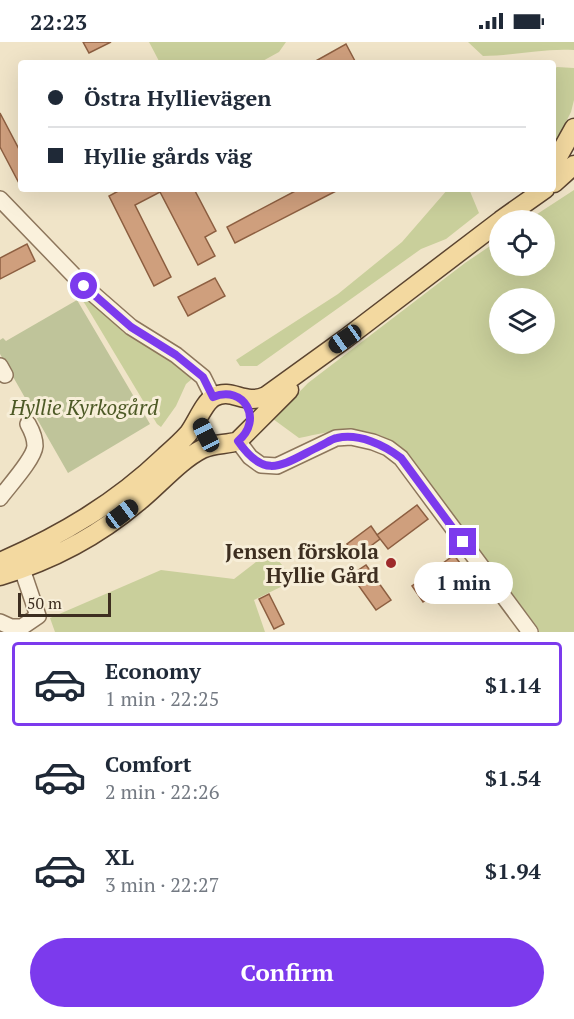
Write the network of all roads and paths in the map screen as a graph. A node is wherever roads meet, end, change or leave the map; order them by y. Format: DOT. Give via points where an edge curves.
graph roads {
  1 [pos="574,128"];
  2 [pos="556,160"];
  3 [pos="574,165"];
  4 [pos="556,181"];
  5 [pos="530,192"];
  6 [pos="541,192"];
  7 [pos="0,199"];
  8 [pos="511,210"];
  9 [pos="515,210"];
  10 [pos="489,229"];
  11 [pos="345,339"];
  12 [pos="237,396"];
  13 [pos="213,397"];
  14 [pos="201,416"];
  15 [pos="28,424"];
  16 [pos="236,438"];
  17 [pos="0,498"];
  18 [pos="12,562"];
  19 [pos="0,576"];
  20 [pos="0,622"];
  21 [pos="530,632"];
  1 -- 2 [label="main road"];
  3 -- 4 [label="main road"];
  5 -- 8 [label="main road"];
  6 -- 9 [label="main road"];
  7 -- 13 [label="street" via="84,286 131,327 203,377"];
  10 -- 11 [label="main road"];
  11 -- 12 [label="main road" via="266,396 258,400"];
  11 -- 16 [label="main road"];
  12 -- 13 [label="main road"];
  12 -- 16 [label="main road" via="250,411"];
  13 -- 14 [label="main road"];
  14 -- 16 [label="main road" via="206,435 213,441"];
  14 -- 18 [label="main road" via="164,457 112,501"];
  15 -- 17 [label="street" via="35,448"];
  16 -- 18 [label="main road" via="196,453 98,532 48,559"];
  16 -- 21 [label="street" via="250,458 261,465 277,466 336,438 351,437 388,448 401,458"];
  18 -- 19 [label="main road"];
  18 -- 20 [label="street" via="38,616 22,627"];
}
